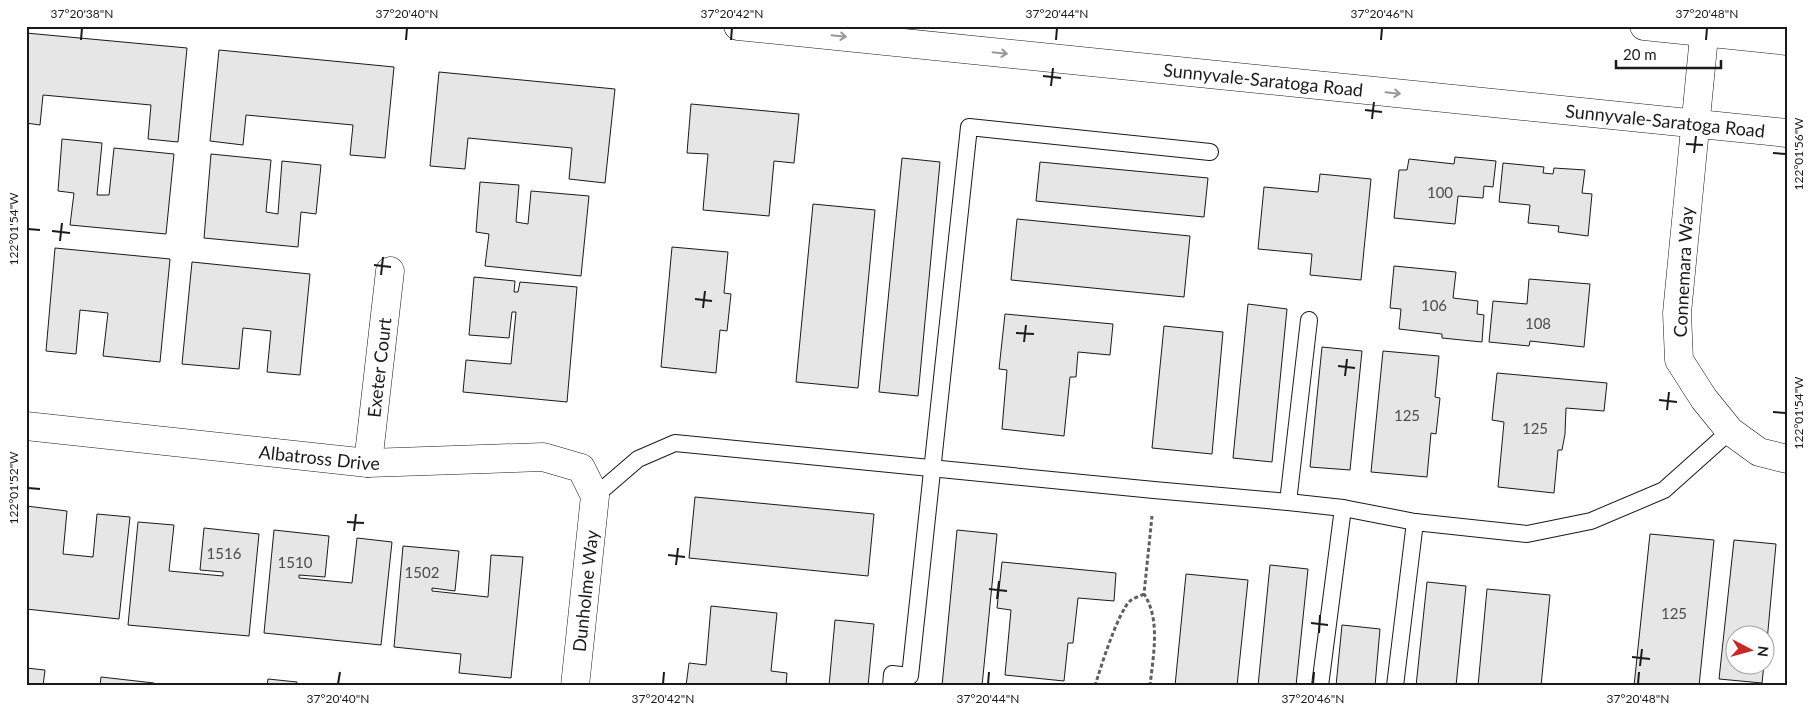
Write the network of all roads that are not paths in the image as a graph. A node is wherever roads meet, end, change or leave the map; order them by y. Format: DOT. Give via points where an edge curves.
graph roads {
  1 [pos="738,26"];
  2 [pos="1644,26"];
  3 [pos="1704,29"];
  4 [pos="1787,41"];
  5 [pos="1695,124"];
  6 [pos="1787,133"];
  7 [pos="1210,152"];
  8 [pos="390,271"];
  9 [pos="1309,320"];
  10 [pos="26,426"];
  11 [pos="1730,431"];
  12 [pos="1787,459"];
  13 [pos="368,463"];
  14 [pos="932,468"];
  15 [pos="595,496"];
  16 [pos="1288,502"];
  17 [pos="1343,508"];
  18 [pos="1415,522"];
  19 [pos="575,686"];
  20 [pos="891,686"];
  21 [pos="1320,686"];
  22 [pos="1395,686"];
  1 -- 5 [label="street, Sunnyvale-Saratoga Road, one-way"];
  2 -- 3 [label="street"];
  3 -- 4 [label="street"];
  3 -- 5 [label="street, Connemara Way"];
  5 -- 6 [label="street, Sunnyvale-Saratoga Road"];
  5 -- 11 [label="street, Connemara Way" via="1677,313 1679,360"];
  7 -- 14 [label="lane" via="969,127"];
  8 -- 13 [label="street, Exeter Court"];
  9 -- 16 [label="lane"];
  10 -- 13 [label="street, Albatross Drive"];
  11 -- 12 [label="street, Connemara Way" via="1759,452"];
  11 -- 18 [label="lane" via="1664,490 1591,521 1527,534"];
  13 -- 15 [label="street, Albatross Drive" via="543,457 581,468"];
  14 -- 15 [label="lane" via="675,443 638,459"];
  14 -- 16 [label="lane"];
  14 -- 20 [label="lane" via="910,676 892,674"];
  15 -- 19 [label="street, Dunholme Way"];
  16 -- 17 [label="lane"];
  17 -- 18 [label="lane"];
  17 -- 21 [label="lane"];
  18 -- 22 [label="lane"];
}
